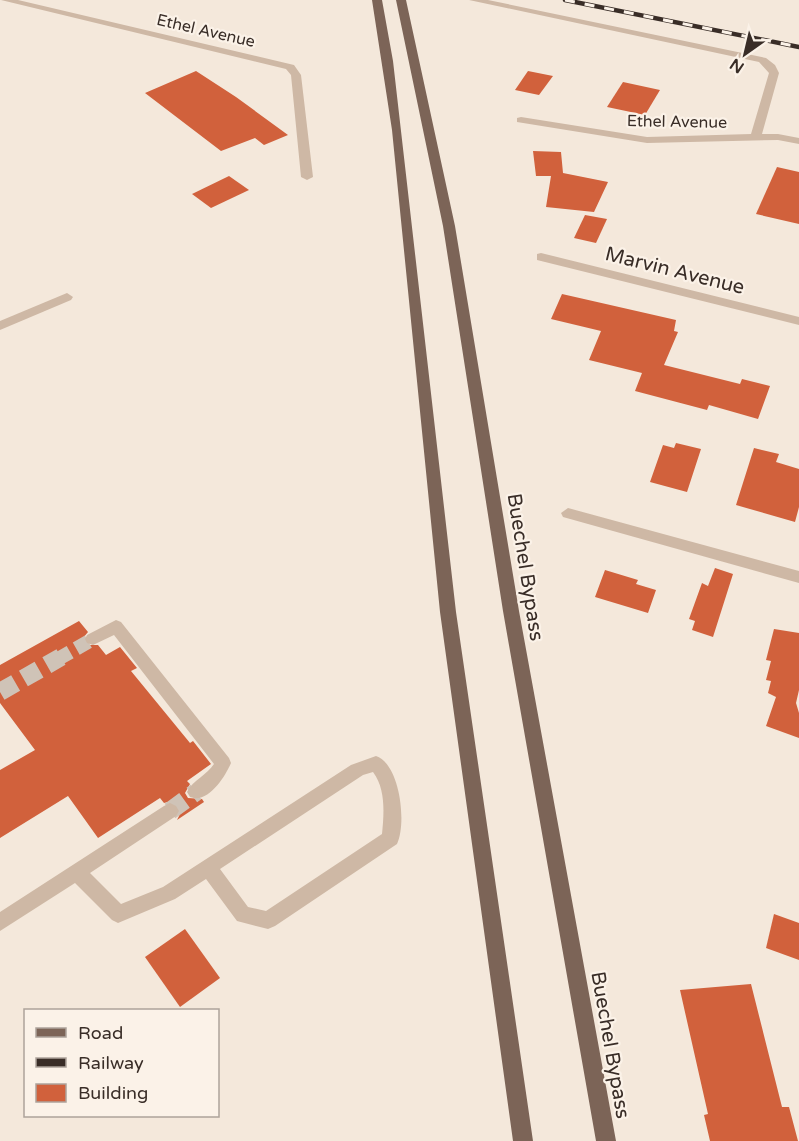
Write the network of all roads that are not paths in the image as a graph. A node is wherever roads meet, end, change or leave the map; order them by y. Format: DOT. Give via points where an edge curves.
graph roads {
  1 [pos="6,0"];
  2 [pos="474,0"];
  3 [pos="378,4"];
  4 [pos="402,7"];
  5 [pos="520,120"];
  6 [pos="756,137"];
  7 [pos="799,141"];
  8 [pos="307,177"];
  9 [pos="542,257"];
  10 [pos="67,297"];
  11 [pos="799,321"];
  12 [pos="0,326"];
  13 [pos="568,513"];
  14 [pos="799,577"];
  15 [pos="93,639"];
  16 [pos="196,792"];
  17 [pos="170,810"];
  18 [pos="209,868"];
  19 [pos="78,873"];
  20 [pos="0,922"];
  21 [pos="523,1141"];
  22 [pos="606,1141"];
  1 -- 8 [label="street, Ethel Avenue" via="290,67 296,75"];
  2 -- 6 [label="street" via="762,60 774,73"];
  3 -- 21 [label="main road" via="397,130 448,612"];
  4 -- 22 [label="main road, Buechel Bypass" via="449,226 511,611"];
  5 -- 6 [label="street, Ethel Avenue" via="647,140"];
  6 -- 7 [label="street, Ethel Avenue"];
  9 -- 11 [label="street, Marvin Avenue"];
  10 -- 12 [label="street"];
  13 -- 14 [label="street"];
  15 -- 16 [label="street" via="116,626 223,763"];
  17 -- 19 [label="street"];
  18 -- 18 [label="street" via="357,770 376,763 383,771 393,810 391,838 268,920 243,915"];
  18 -- 19 [label="street" via="170,893 118,914"];
  19 -- 20 [label="street"];
}
